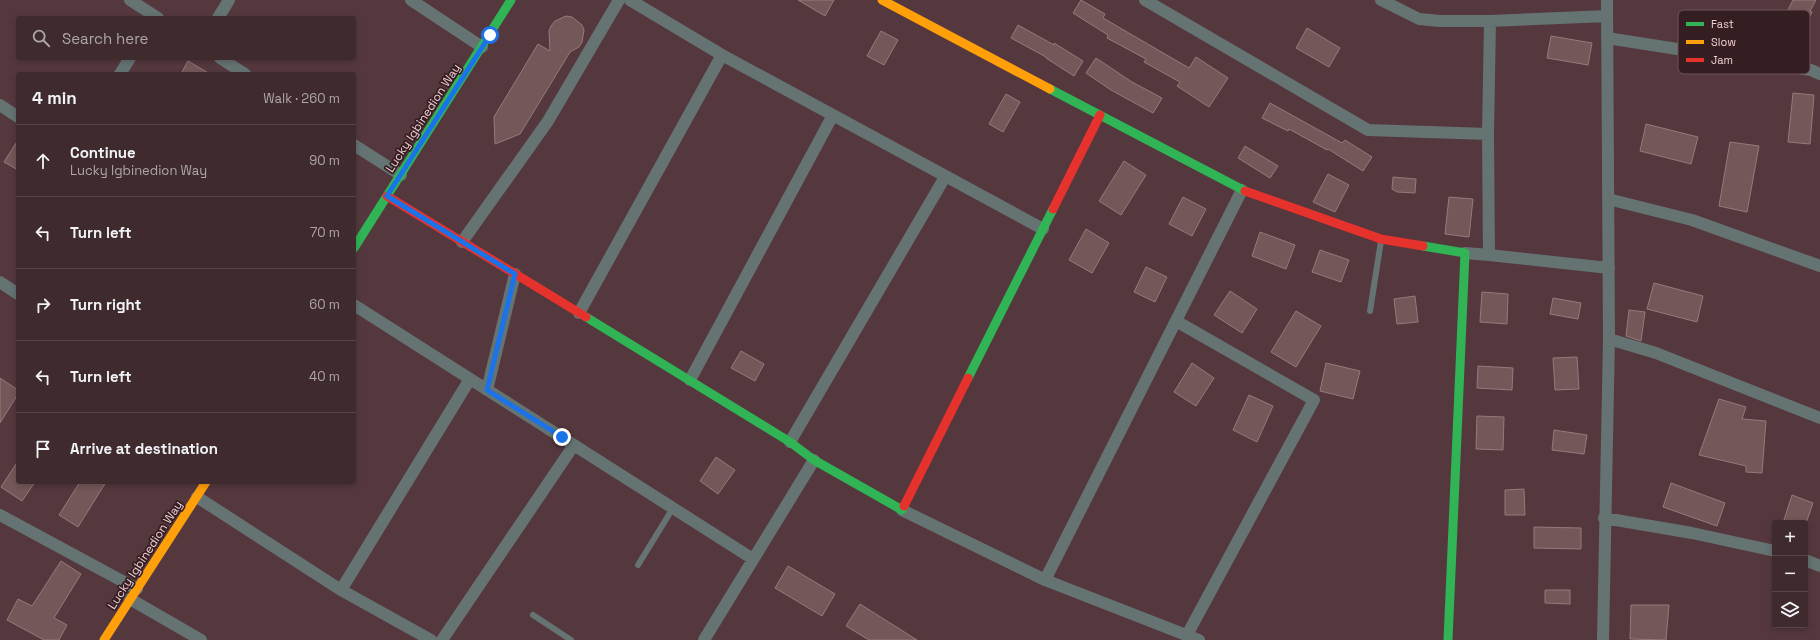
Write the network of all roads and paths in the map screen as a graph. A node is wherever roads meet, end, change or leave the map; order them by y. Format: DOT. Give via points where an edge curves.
graph roads {
  1 [pos="130,0"];
  2 [pos="229,0"];
  3 [pos="411,0"];
  4 [pos="511,0"];
  5 [pos="619,0"];
  6 [pos="630,0"];
  7 [pos="882,0"];
  8 [pos="1144,0"];
  9 [pos="1381,0"];
  10 [pos="1607,0"];
  11 [pos="896,3"];
  12 [pos="154,16"];
  13 [pos="219,16"];
  14 [pos="1607,16"];
  15 [pos="1490,21"];
  16 [pos="1607,38"];
  17 [pos="482,46"];
  18 [pos="1678,49"];
  19 [pos="722,55"];
  20 [pos="129,60"];
  21 [pos="223,60"];
  22 [pos="1810,70"];
  23 [pos="121,72"];
  24 [pos="242,72"];
  25 [pos="1820,74"];
  26 [pos="0,105"];
  27 [pos="833,115"];
  28 [pos="1100,115"];
  29 [pos="16,116"];
  30 [pos="1488,134"];
  31 [pos="356,146"];
  32 [pos="401,175"];
  33 [pos="945,177"];
  34 [pos="1242,190"];
  35 [pos="387,196"];
  36 [pos="1608,199"];
  37 [pos="1043,229"];
  38 [pos="1381,239"];
  39 [pos="462,242"];
  40 [pos="356,245"];
  41 [pos="1465,253"];
  42 [pos="1490,255"];
  43 [pos="1820,266"];
  44 [pos="1609,268"];
  45 [pos="515,274"];
  46 [pos="0,282"];
  47 [pos="16,293"];
  48 [pos="356,307"];
  49 [pos="1370,311"];
  50 [pos="579,313"];
  51 [pos="1176,321"];
  52 [pos="1609,339"];
  53 [pos="470,379"];
  54 [pos="690,380"];
  55 [pos="487,390"];
  56 [pos="1820,418"];
  57 [pos="790,442"];
  58 [pos="574,445"];
  59 [pos="814,460"];
  60 [pos="205,484"];
  61 [pos="197,498"];
  62 [pos="673,508"];
  63 [pos="902,510"];
  64 [pos="0,514"];
  65 [pos="1604,518"];
  66 [pos="1772,550"];
  67 [pos="753,559"];
  68 [pos="1808,561"];
  69 [pos="638,565"];
  70 [pos="1820,566"];
  71 [pos="1044,580"];
  72 [pos="137,588"];
  73 [pos="341,590"];
  74 [pos="130,599"];
  75 [pos="533,616"];
  76 [pos="1187,635"];
  77 [pos="104,640"];
  78 [pos="201,640"];
  79 [pos="431,640"];
  80 [pos="442,640"];
  81 [pos="571,640"];
  82 [pos="704,640"];
  83 [pos="1199,640"];
  84 [pos="1448,640"];
  85 [pos="1603,640"];
  1 -- 12 [label="street"];
  2 -- 13 [label="street"];
  3 -- 17 [label="street"];
  4 -- 17 [label="street, Lucky Igbinedion Way"];
  5 -- 39 [label="street" via="548,121"];
  6 -- 19 [label="street"];
  7 -- 11 [label="street"];
  8 -- 30 [label="street" via="1368,130"];
  9 -- 15 [label="street" via="1419,19"];
  10 -- 14 [label="street"];
  11 -- 28 [label="street"];
  14 -- 15 [label="street"];
  14 -- 16 [label="street"];
  15 -- 30 [label="street"];
  16 -- 18 [label="street"];
  16 -- 36 [label="street"];
  17 -- 32 [label="street, Lucky Igbinedion Way"];
  19 -- 27 [label="street"];
  19 -- 50 [label="street"];
  20 -- 23 [label="street"];
  21 -- 24 [label="street"];
  22 -- 25 [label="street"];
  26 -- 29 [label="street"];
  27 -- 33 [label="street"];
  27 -- 54 [label="street"];
  28 -- 34 [label="street"];
  28 -- 37 [label="street"];
  30 -- 42 [label="street"];
  31 -- 32 [label="street"];
  32 -- 35 [label="street, Lucky Igbinedion Way"];
  33 -- 37 [label="street"];
  33 -- 57 [label="street"];
  34 -- 38 [label="street"];
  34 -- 51 [label="street"];
  35 -- 39 [label="street"];
  35 -- 40 [label="street, Lucky Igbinedion Way"];
  36 -- 43 [label="street" via="1692,220"];
  36 -- 44 [label="street"];
  37 -- 63 [label="street"];
  38 -- 41 [label="street"];
  38 -- 49 [label="lane"];
  39 -- 45 [label="street"];
  41 -- 42 [label="street"];
  41 -- 84 [label="street"];
  42 -- 44 [label="street"];
  44 -- 52 [label="street"];
  45 -- 50 [label="street"];
  45 -- 55 [label="street"];
  46 -- 47 [label="street"];
  48 -- 53 [label="street"];
  50 -- 54 [label="street"];
  51 -- 71 [label="street"];
  51 -- 76 [label="street" via="1314,400"];
  52 -- 56 [label="street" via="1656,353"];
  52 -- 65 [label="street"];
  53 -- 55 [label="street"];
  53 -- 73 [label="street"];
  54 -- 57 [label="street"];
  55 -- 58 [label="street"];
  57 -- 59 [label="street"];
  58 -- 62 [label="street"];
  58 -- 80 [label="street"];
  59 -- 63 [label="street"];
  59 -- 67 [label="street"];
  60 -- 61 [label="street, Lucky Igbinedion Way"];
  61 -- 72 [label="street, Lucky Igbinedion Way"];
  61 -- 73 [label="street"];
  62 -- 67 [label="street"];
  62 -- 69 [label="lane"];
  63 -- 71 [label="street"];
  64 -- 72 [label="street"];
  65 -- 66 [label="street"];
  65 -- 85 [label="street"];
  67 -- 82 [label="street"];
  68 -- 70 [label="street"];
  71 -- 76 [label="street"];
  72 -- 74 [label="street, Lucky Igbinedion Way"];
  73 -- 79 [label="street"];
  74 -- 77 [label="street, Lucky Igbinedion Way"];
  74 -- 78 [label="street"];
  75 -- 81 [label="lane"];
  76 -- 83 [label="street"];
}
